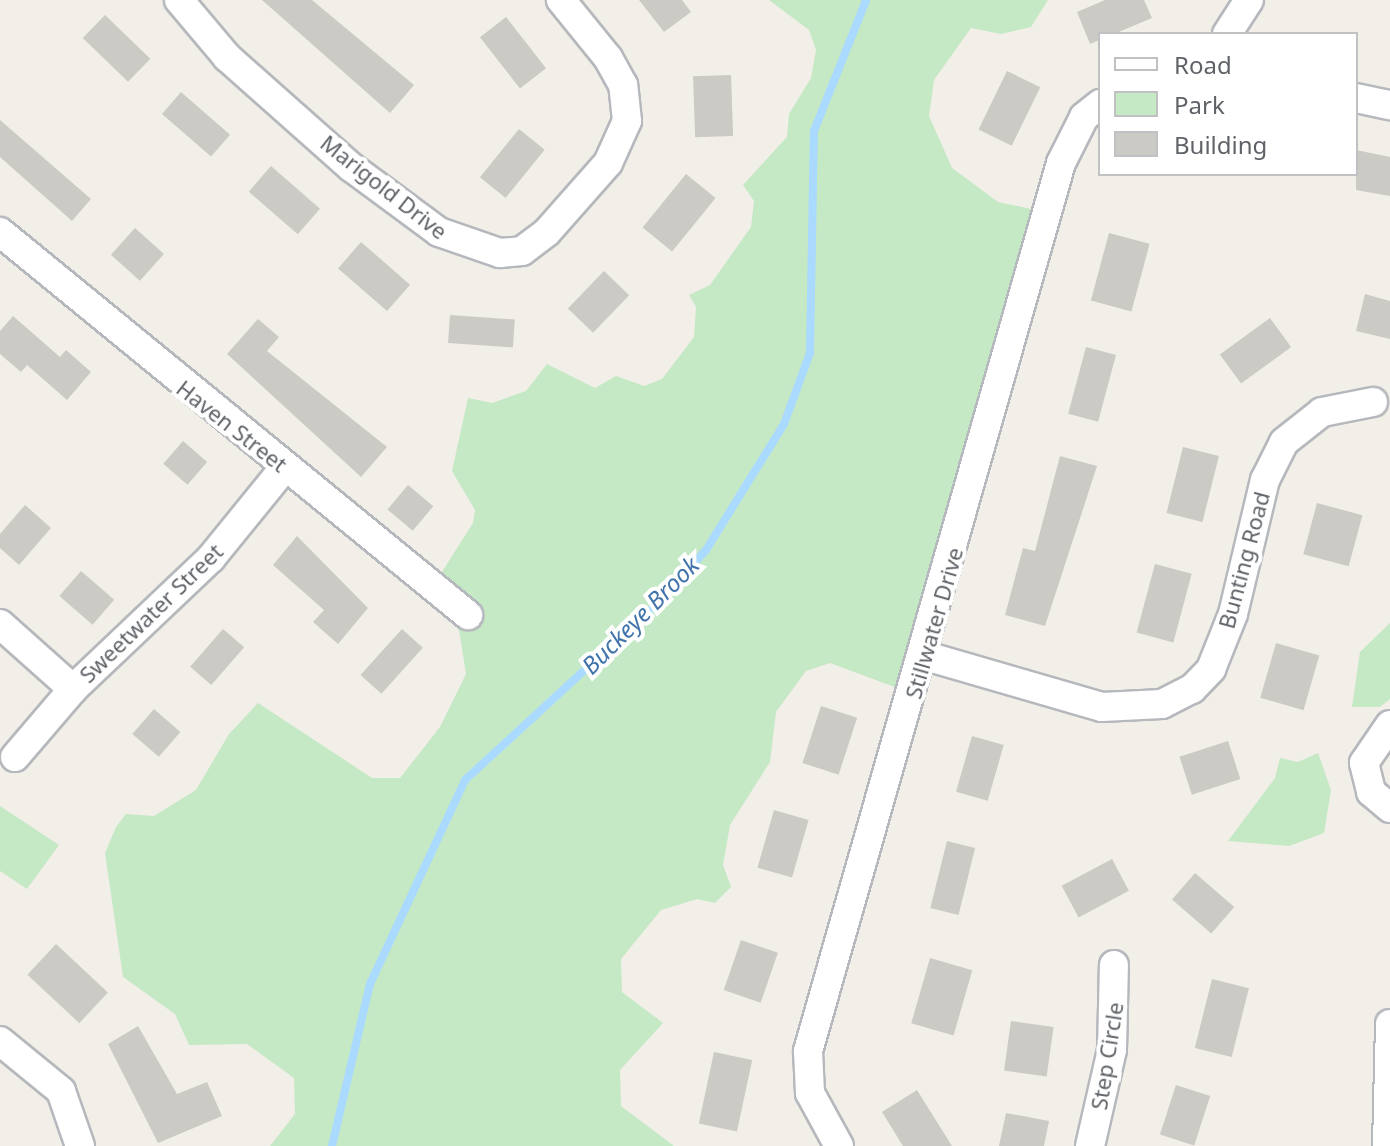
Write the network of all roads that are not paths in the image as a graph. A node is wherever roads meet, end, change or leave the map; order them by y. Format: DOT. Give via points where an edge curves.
graph roads {
  1 [pos="179,0"];
  2 [pos="561,0"];
  3 [pos="1249,0"];
  4 [pos="1228,32"];
  5 [pos="1358,98"];
  6 [pos="1390,105"];
  7 [pos="1098,106"];
  8 [pos="0,232"];
  9 [pos="1373,402"];
  10 [pos="285,467"];
  11 [pos="468,615"];
  12 [pos="0,624"];
  13 [pos="926,656"];
  14 [pos="73,689"];
  15 [pos="1390,725"];
  16 [pos="15,757"];
  17 [pos="1390,808"];
  18 [pos="1114,965"];
  19 [pos="1390,1024"];
  20 [pos="0,1041"];
  21 [pos="80,1146"];
  22 [pos="839,1146"];
  23 [pos="1090,1146"];
  24 [pos="1387,1146"];
  1 -- 2 [label="street, Marigold Drive" via="227,57 351,167 439,232 500,253 522,251 547,232 608,163 627,121 623,85"];
  3 -- 4 [label="street"];
  5 -- 6 [label="street"];
  7 -- 13 [label="street, Stillwater Drive" via="1084,117 1061,163"];
  8 -- 10 [label="street, Haven Street"];
  9 -- 13 [label="street, Bunting Road" via="1322,412 1284,442 1265,480 1233,614 1211,669 1192,689 1162,704 1102,707"];
  10 -- 11 [label="street, Haven Street"];
  10 -- 14 [label="street, Sweetwater Street" via="211,558"];
  12 -- 14 [label="street"];
  13 -- 22 [label="street, Stillwater Drive" via="808,1051 810,1093"];
  14 -- 16 [label="street, Sweetwater Street"];
  15 -- 17 [label="street" via="1364,763 1371,792"];
  18 -- 23 [label="street, Step Circle" via="1112,1050"];
  19 -- 24 [label="street"];
  20 -- 21 [label="street" via="61,1091"];
}
